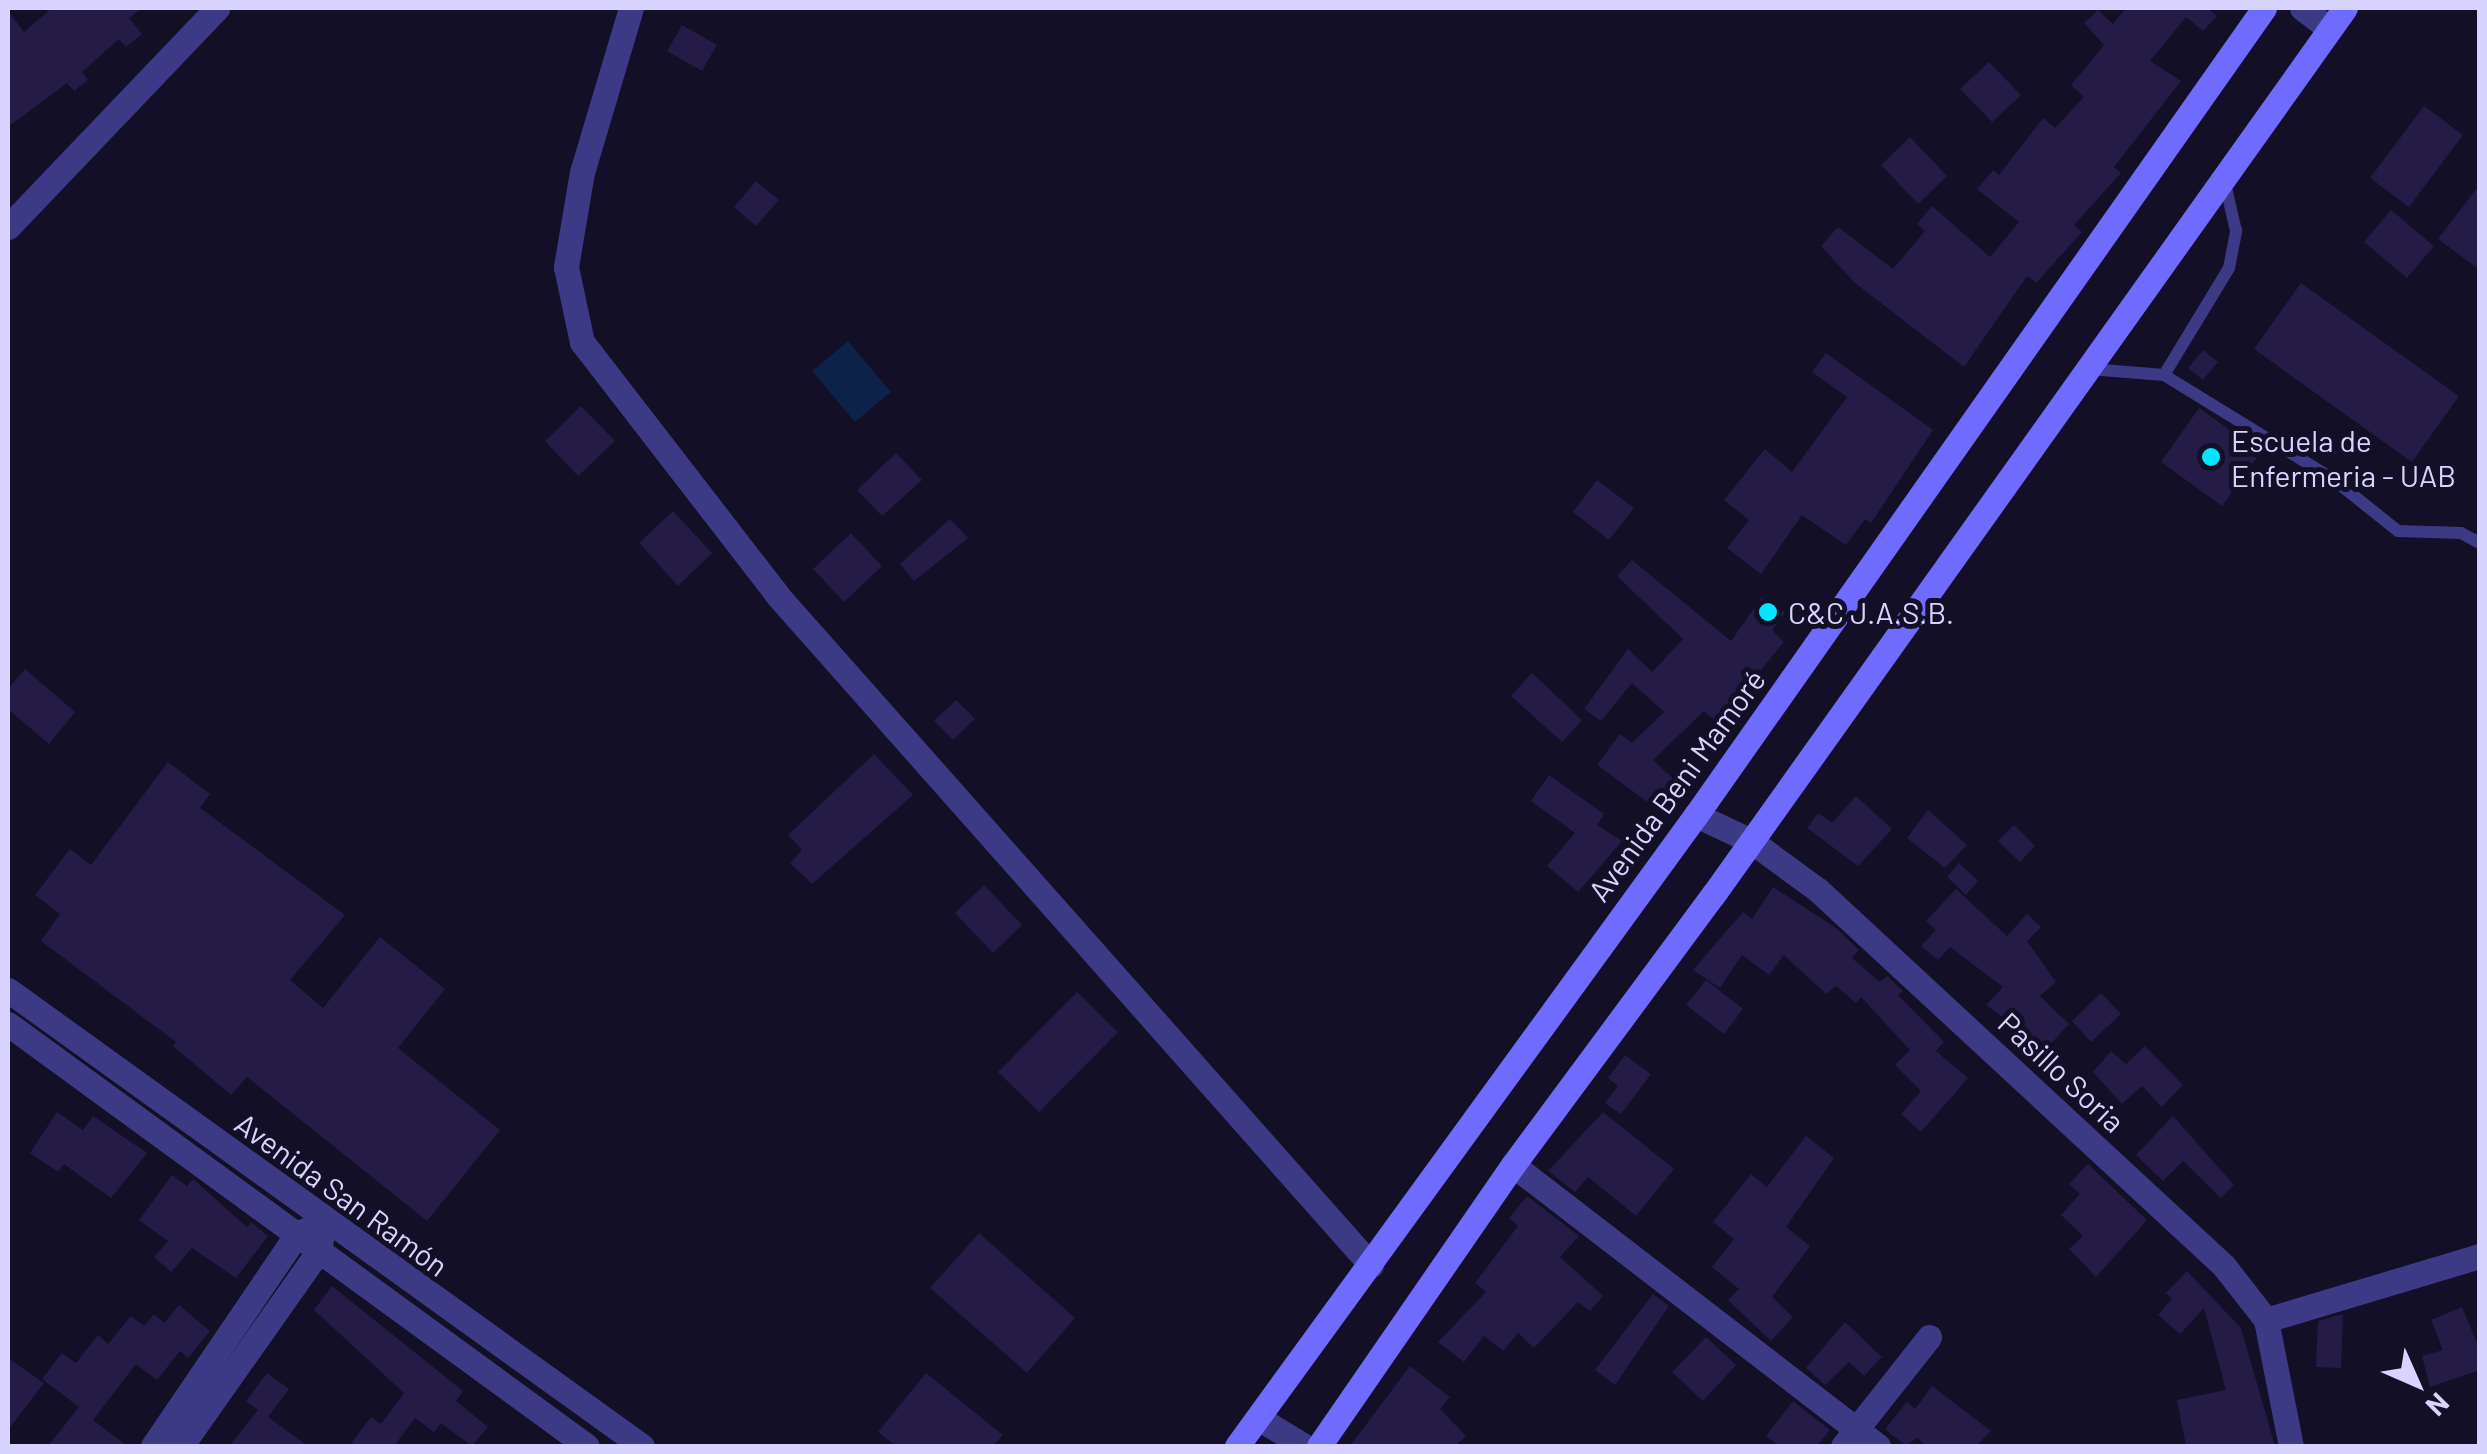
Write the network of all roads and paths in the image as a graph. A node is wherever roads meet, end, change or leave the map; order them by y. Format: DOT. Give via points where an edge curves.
graph roads {
  1 [pos="217,8"];
  2 [pos="631,8"];
  3 [pos="2264,8"];
  4 [pos="2302,8"];
  5 [pos="2337,18"];
  6 [pos="2224,176"];
  7 [pos="8,227"];
  8 [pos="2090,369"];
  9 [pos="2164,375"];
  10 [pos="2480,542"];
  11 [pos="1696,815"];
  12 [pos="1751,841"];
  13 [pos="8,990"];
  14 [pos="8,1024"];
  15 [pos="1513,1164"];
  16 [pos="298,1233"];
  17 [pos="322,1236"];
  18 [pos="2480,1256"];
  19 [pos="1371,1265"];
  20 [pos="2266,1320"];
  21 [pos="1929,1337"];
  22 [pos="1258,1418"];
  23 [pos="1850,1438"];
  24 [pos="153,1446"];
  25 [pos="181,1446"];
  26 [pos="587,1446"];
  27 [pos="642,1446"];
  28 [pos="1237,1446"];
  29 [pos="1304,1446"];
  30 [pos="1319,1446"];
  31 [pos="1878,1446"];
  32 [pos="2291,1446"];
  1 -- 7 [label="street"];
  2 -- 19 [label="street" via="582,172 566,267 582,342 778,596"];
  3 -- 11 [label="street, Avenida Beni Mamoré"];
  4 -- 5 [label="street"];
  5 -- 6 [label="street"];
  6 -- 8 [label="street"];
  6 -- 9 [label="lane" via="2236,231 2229,268"];
  8 -- 9 [label="lane"];
  8 -- 12 [label="street"];
  9 -- 10 [label="lane" via="2333,478 2398,530 2461,533"];
  11 -- 12 [label="street, Pasillo Soria"];
  11 -- 19 [label="street, Avenida Beni Mamoré"];
  12 -- 15 [label="street"];
  12 -- 20 [label="street, Pasillo Soria" via="1818,890 2195,1240"];
  13 -- 17 [label="street, Avenida San Ramón"];
  14 -- 16 [label="street, Avenida San Ramón"];
  15 -- 23 [label="street"];
  15 -- 30 [label="street"];
  16 -- 17 [label="street, Avenida San Ramón"];
  16 -- 24 [label="street"];
  17 -- 25 [label="street"];
  17 -- 26 [label="street, Avenida San Ramón"];
  17 -- 27 [label="street, Avenida San Ramón"];
  18 -- 20 [label="street"];
  19 -- 22 [label="street, Avenida Beni Mamoré"];
  20 -- 32 [label="street"];
  21 -- 23 [label="street"];
  22 -- 28 [label="street, Avenida Beni Mamoré"];
  22 -- 29 [label="street"];
  23 -- 31 [label="street"];
}
